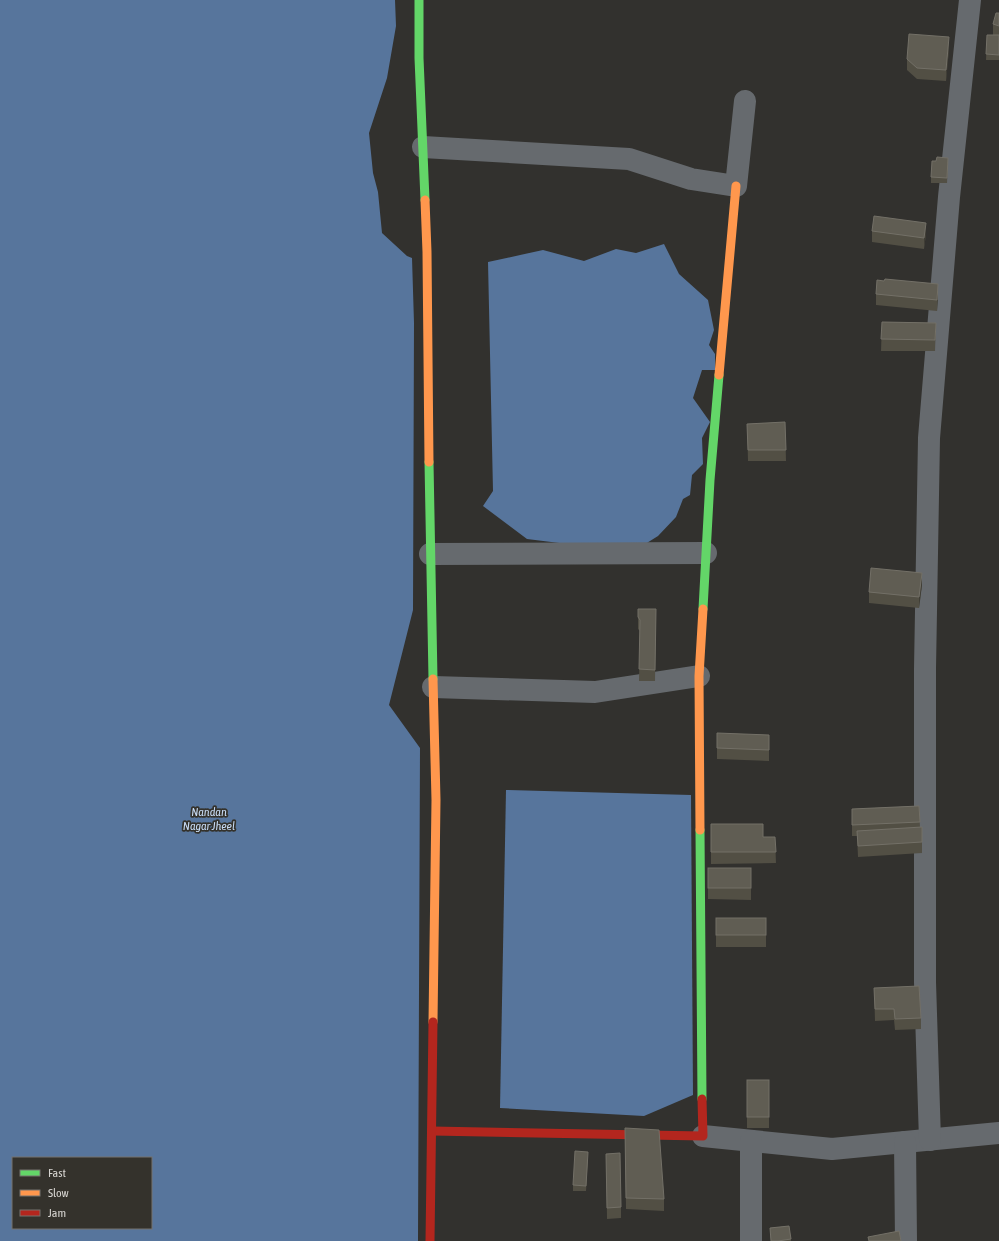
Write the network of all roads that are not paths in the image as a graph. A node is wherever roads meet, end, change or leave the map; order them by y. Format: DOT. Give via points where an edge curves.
graph roads {
  1 [pos="419,0"];
  2 [pos="970,0"];
  3 [pos="745,101"];
  4 [pos="423,147"];
  5 [pos="736,186"];
  6 [pos="706,553"];
  7 [pos="430,554"];
  8 [pos="699,676"];
  9 [pos="433,687"];
  10 [pos="432,1131"];
  11 [pos="999,1133"];
  12 [pos="703,1136"];
  13 [pos="930,1140"];
  14 [pos="751,1141"];
  15 [pos="905,1142"];
  16 [pos="430,1241"];
  17 [pos="751,1241"];
  18 [pos="906,1241"];
  1 -- 4 [label="street"];
  2 -- 13 [label="street" via="949,197 929,438 925,669 925,951"];
  3 -- 5 [label="street"];
  4 -- 5 [label="street" via="629,159 691,179"];
  4 -- 7 [label="street" via="427,252"];
  5 -- 6 [label="street"];
  6 -- 7 [label="street"];
  6 -- 8 [label="street"];
  7 -- 9 [label="street"];
  8 -- 9 [label="street" via="595,692"];
  8 -- 12 [label="street"];
  9 -- 10 [label="street" via="436,800"];
  10 -- 12 [label="street"];
  10 -- 16 [label="street"];
  11 -- 13 [label="street"];
  12 -- 14 [label="street"];
  13 -- 15 [label="street"];
  14 -- 15 [label="street" via="832,1149"];
  14 -- 17 [label="street"];
  15 -- 18 [label="street"];
}
